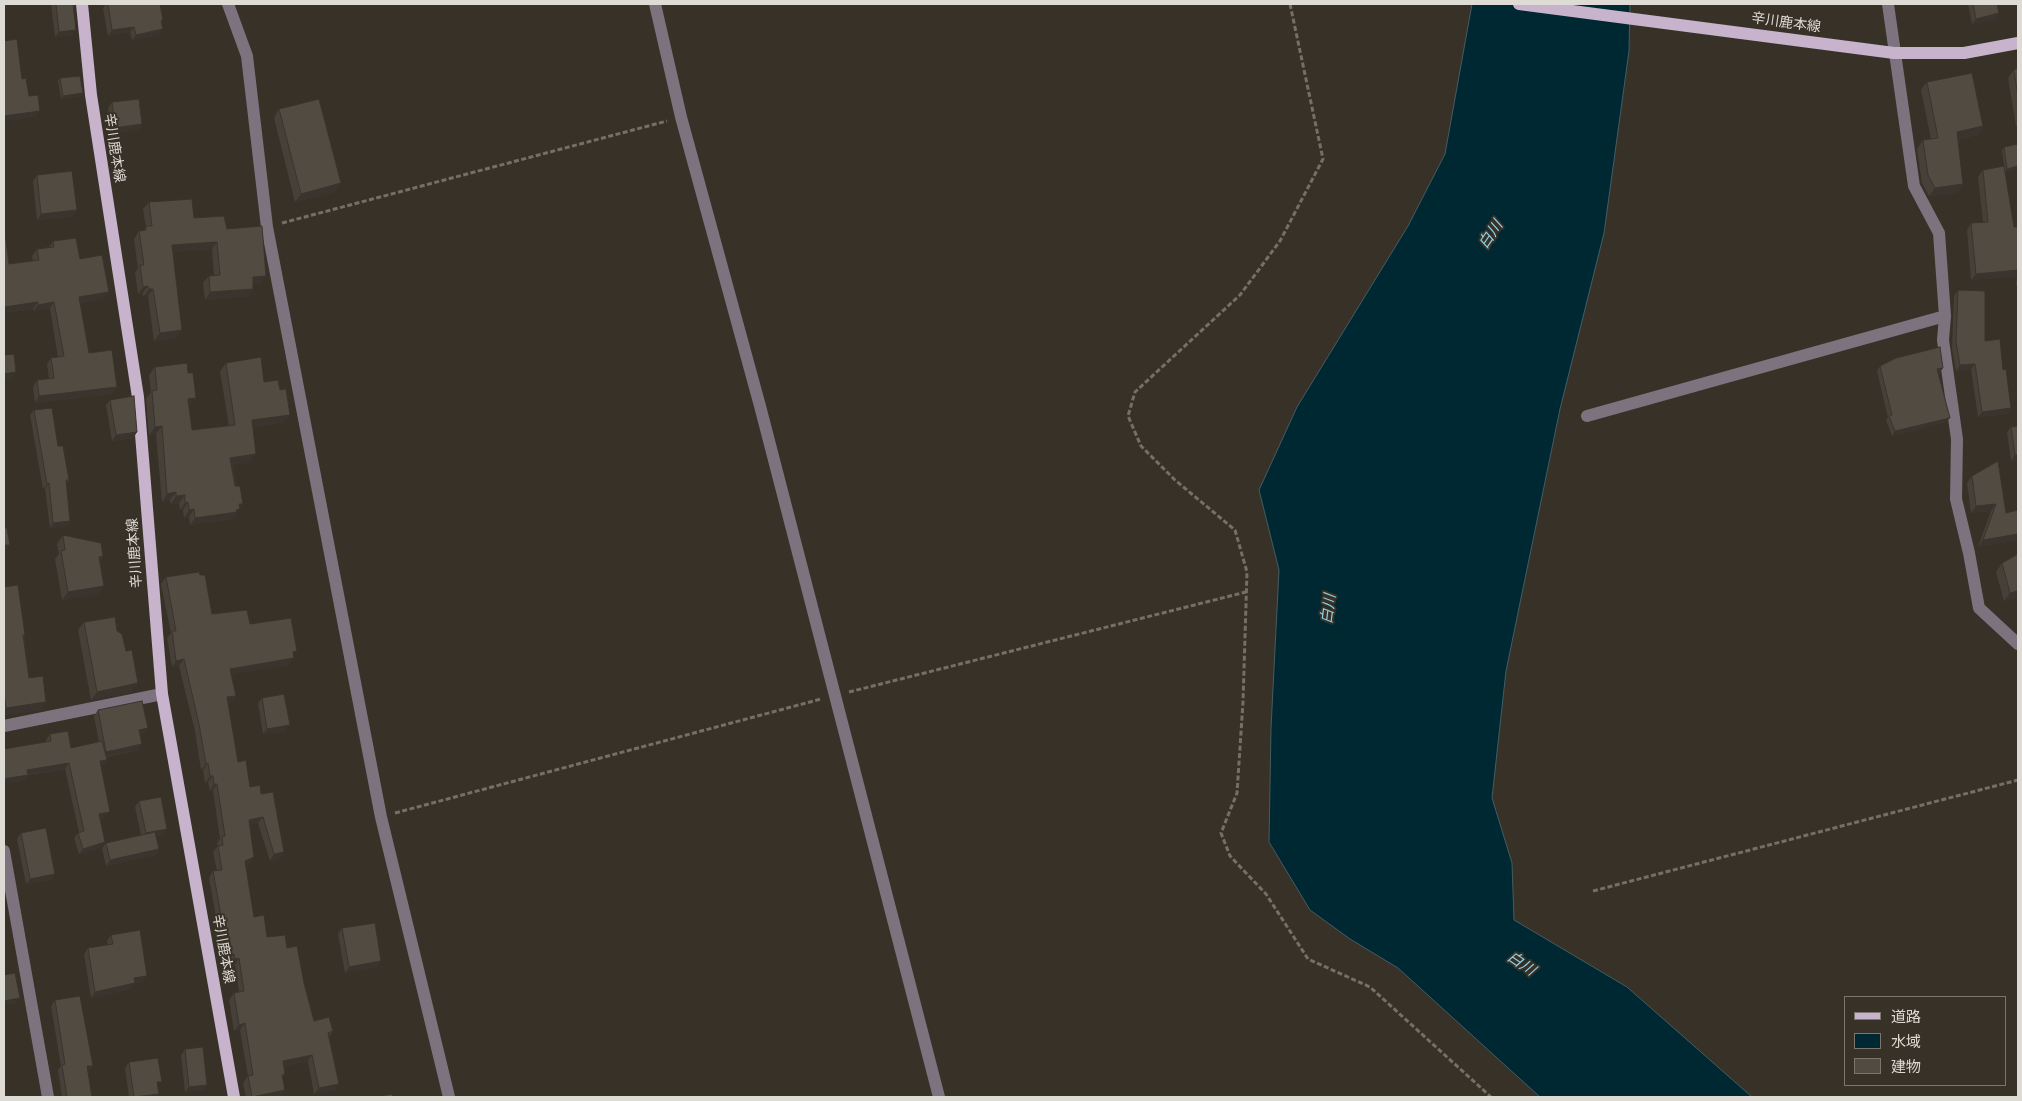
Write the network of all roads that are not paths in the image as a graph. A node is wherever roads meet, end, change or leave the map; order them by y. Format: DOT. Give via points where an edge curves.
graph roads {
  1 [pos="82,4"];
  2 [pos="228,4"];
  3 [pos="655,4"];
  4 [pos="1519,4"];
  5 [pos="1888,4"];
  6 [pos="2018,43"];
  7 [pos="1894,53"];
  8 [pos="1945,316"];
  9 [pos="1587,416"];
  10 [pos="2018,644"];
  11 [pos="162,694"];
  12 [pos="4,726"];
  13 [pos="4,851"];
  14 [pos="48,1097"];
  15 [pos="234,1097"];
  16 [pos="449,1097"];
  17 [pos="939,1097"];
  1 -- 11 [label="main road, 辛川鹿本線" via="91,95 138,397"];
  2 -- 16 [label="street" via="247,56 266,227 381,817"];
  3 -- 17 [label="street" via="681,117 760,406"];
  4 -- 7 [label="main road, 辛川鹿本線"];
  5 -- 7 [label="street"];
  6 -- 7 [label="main road, 辛川鹿本線" via="1964,53"];
  7 -- 8 [label="street" via="1914,186 1939,233"];
  8 -- 9 [label="street"];
  8 -- 10 [label="street" via="1943,340 1957,439 1956,499 1979,608"];
  11 -- 12 [label="street"];
  11 -- 15 [label="main road, 辛川鹿本線"];
  13 -- 14 [label="street"];
}
